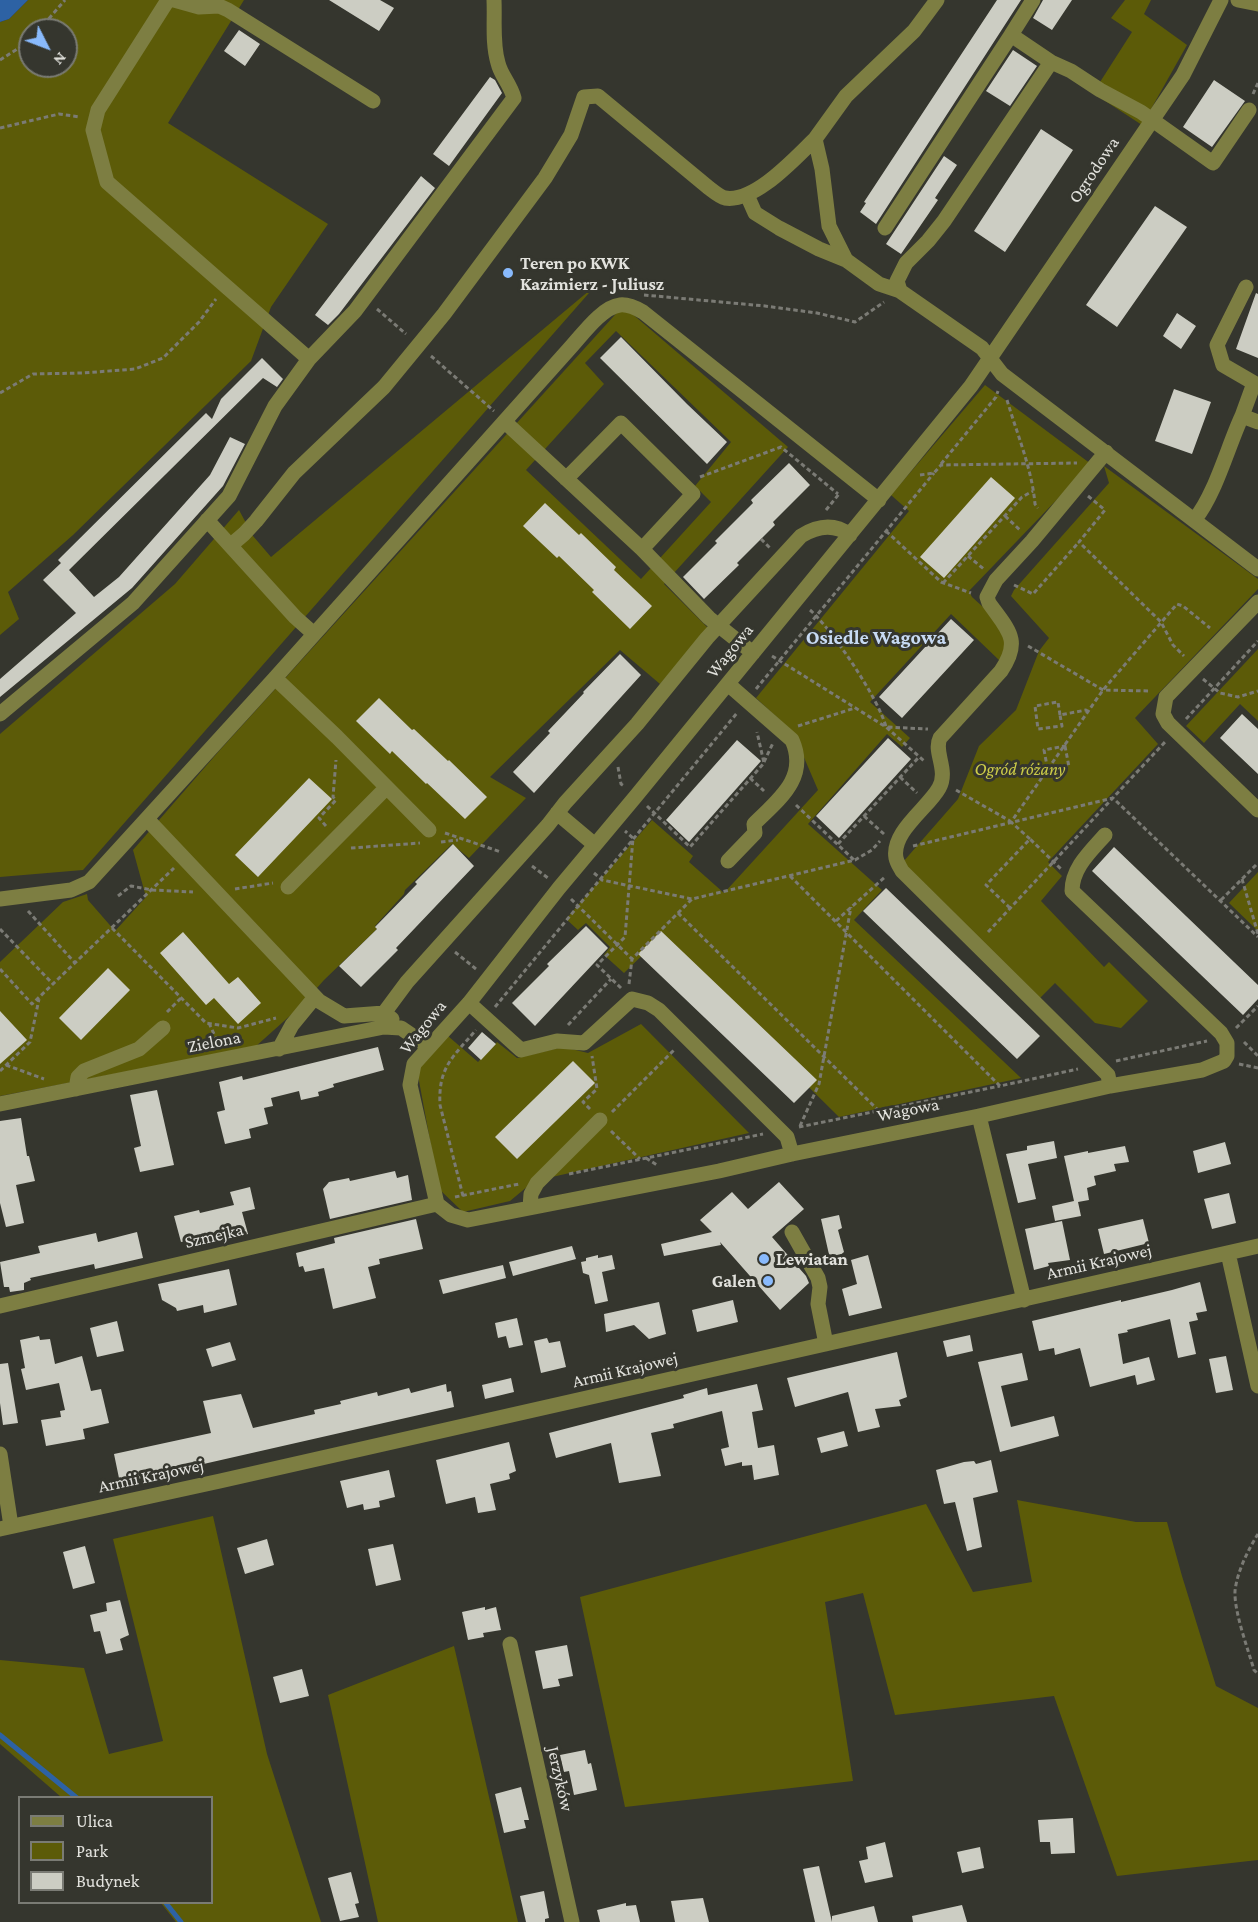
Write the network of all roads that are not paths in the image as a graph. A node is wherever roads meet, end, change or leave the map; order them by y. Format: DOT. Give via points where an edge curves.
graph roads {
  1 [pos="168,0"];
  2 [pos="174,0"];
  3 [pos="494,0"];
  4 [pos="937,0"];
  5 [pos="1033,0"];
  6 [pos="1221,0"];
  7 [pos="1238,0"];
  8 [pos="221,3"];
  9 [pos="1258,4"];
  10 [pos="1011,35"];
  11 [pos="1051,62"];
  12 [pos="373,101"];
  13 [pos="1249,110"];
  14 [pos="1152,121"];
  15 [pos="815,139"];
  16 [pos="747,195"];
  17 [pos="885,228"];
  18 [pos="846,260"];
  19 [pos="1246,287"];
  20 [pos="900,291"];
  21 [pos="990,357"];
  22 [pos="309,358"];
  23 [pos="1242,416"];
  24 [pos="506,422"];
  25 [pos="1258,422"];
  26 [pos="1106,452"];
  27 [pos="566,479"];
  28 [pos="879,500"];
  29 [pos="1195,519"];
  30 [pos="207,520"];
  31 [pos="850,535"];
  32 [pos="231,545"];
  33 [pos="642,549"];
  34 [pos="1258,569"];
  35 [pos="1258,602"];
  36 [pos="720,625"];
  37 [pos="314,634"];
  38 [pos="755,650"];
  39 [pos="275,678"];
  40 [pos="728,684"];
  41 [pos="0,714"];
  42 [pos="386,788"];
  43 [pos="1258,810"];
  44 [pos="557,813"];
  45 [pos="147,819"];
  46 [pos="1105,835"];
  47 [pos="429,838"];
  48 [pos="595,845"];
  49 [pos="728,861"];
  50 [pos="288,887"];
  51 [pos="7,898"];
  52 [pos="315,997"];
  53 [pos="469,1003"];
  54 [pos="384,1013"];
  55 [pos="164,1020"];
  56 [pos="398,1027"];
  57 [pos="429,1047"];
  58 [pos="279,1049"];
  59 [pos="1110,1086"];
  60 [pos="76,1089"];
  61 [pos="0,1104"];
  62 [pos="979,1116"];
  63 [pos="601,1121"];
  64 [pos="792,1154"];
  65 [pos="437,1203"];
  66 [pos="530,1207"];
  67 [pos="792,1232"];
  68 [pos="1258,1246"];
  69 [pos="1228,1253"];
  70 [pos="1024,1299"];
  71 [pos="0,1306"];
  72 [pos="826,1344"];
  73 [pos="1258,1386"];
  74 [pos="0,1454"];
  75 [pos="6,1528"];
  76 [pos="510,1644"];
  77 [pos="572,1922"];
  1 -- 22 [label="street" via="98,110 93,130 107,182"];
  2 -- 8 [label="street" via="199,7"];
  3 -- 22 [label="street" via="495,53 514,98 355,311"];
  4 -- 15 [label="street" via="914,31 846,96"];
  5 -- 10 [label="street"];
  6 -- 14 [label="street, Ogrodowa" via="1183,75"];
  7 -- 9 [label="street"];
  8 -- 12 [label="street"];
  10 -- 11 [label="street"];
  10 -- 17 [label="street"];
  11 -- 14 [label="street"];
  11 -- 20 [label="street" via="944,221 906,262 897,281"];
  13 -- 14 [label="street" via="1213,163"];
  14 -- 21 [label="street, Ogrodowa"];
  15 -- 16 [label="street" via="767,184"];
  15 -- 18 [label="street" via="829,226"];
  16 -- 18 [label="street" via="755,213"];
  16 -- 32 [label="street" via="725,198 598,96 584,97 572,135 444,314 384,387 294,472 256,521"];
  18 -- 20 [label="street" via="879,284"];
  19 -- 23 [label="street" via="1217,345 1223,365 1254,383"];
  20 -- 21 [label="street"];
  21 -- 26 [label="street" via="1002,374"];
  21 -- 28 [label="street, Wagowa"];
  22 -- 30 [label="street" via="275,406 229,496"];
  23 -- 25 [label="street"];
  23 -- 29 [label="street" via="1209,496"];
  24 -- 27 [label="street"];
  24 -- 28 [label="street" via="598,318 621,304 643,312"];
  24 -- 37 [label="street"];
  26 -- 29 [label="street"];
  26 -- 59 [label="street" via="1032,541 982,592 1011,637 1013,649 1001,671 940,738 940,787 901,838 896,859 902,871 1108,1075"];
  27 -- 33 [label="street"];
  27 -- 33 [label="street" via="621,423 693,494"];
  28 -- 31 [label="street, Wagowa"];
  29 -- 34 [label="street"];
  30 -- 32 [label="street"];
  30 -- 41 [label="street" via="133,603"];
  31 -- 36 [label="street" via="825,527 806,533"];
  31 -- 38 [label="street, Wagowa"];
  32 -- 37 [label="street"];
  33 -- 36 [label="street"];
  35 -- 43 [label="street" via="1166,697 1163,714"];
  36 -- 38 [label="street"];
  36 -- 44 [label="street"];
  37 -- 39 [label="street"];
  38 -- 40 [label="street, Wagowa"];
  39 -- 42 [label="street"];
  39 -- 45 [label="street"];
  40 -- 48 [label="street, Wagowa"];
  40 -- 49 [label="street" via="792,740 798,763 783,794 754,824 755,833"];
  42 -- 47 [label="street"];
  42 -- 50 [label="street"];
  44 -- 48 [label="street"];
  44 -- 54 [label="street"];
  45 -- 51 [label="street" via="89,882 71,890"];
  45 -- 52 [label="street"];
  46 -- 59 [label="street, Wagowa" via="1076,869 1072,891 1227,1032 1224,1061 1202,1070"];
  48 -- 53 [label="street, Wagowa"];
  52 -- 54 [label="street" via="344,1016"];
  52 -- 58 [label="street"];
  53 -- 57 [label="street, Wagowa"];
  53 -- 64 [label="street" via="521,1050 557,1041 584,1043 632,999 648,1003 787,1137"];
  54 -- 56 [label="street"];
  55 -- 60 [label="street" via="139,1049 84,1071 78,1077"];
  56 -- 57 [label="street"];
  56 -- 58 [label="street, Zielona"];
  57 -- 65 [label="street, Wagowa" via="414,1064 410,1084"];
  58 -- 60 [label="street, Zielona"];
  59 -- 62 [label="street, Wagowa"];
  60 -- 61 [label="street, Zielona"];
  62 -- 64 [label="street, Wagowa"];
  62 -- 70 [label="street"];
  63 -- 66 [label="street" via="540,1180 531,1194"];
  64 -- 66 [label="street, Wagowa"];
  65 -- 66 [label="street, Wagowa" via="452,1215 468,1220"];
  65 -- 71 [label="street, Szmejka"];
  67 -- 72 [label="street" via="818,1278 818,1304"];
  68 -- 69 [label="street, Armii Krajowej"];
  69 -- 70 [label="street, Armii Krajowej"];
  69 -- 73 [label="street"];
  70 -- 72 [label="street, Armii Krajowej"];
  72 -- 75 [label="street, Armii Krajowej"];
  74 -- 75 [label="street"];
  76 -- 77 [label="street, Jerzyków"];
}
